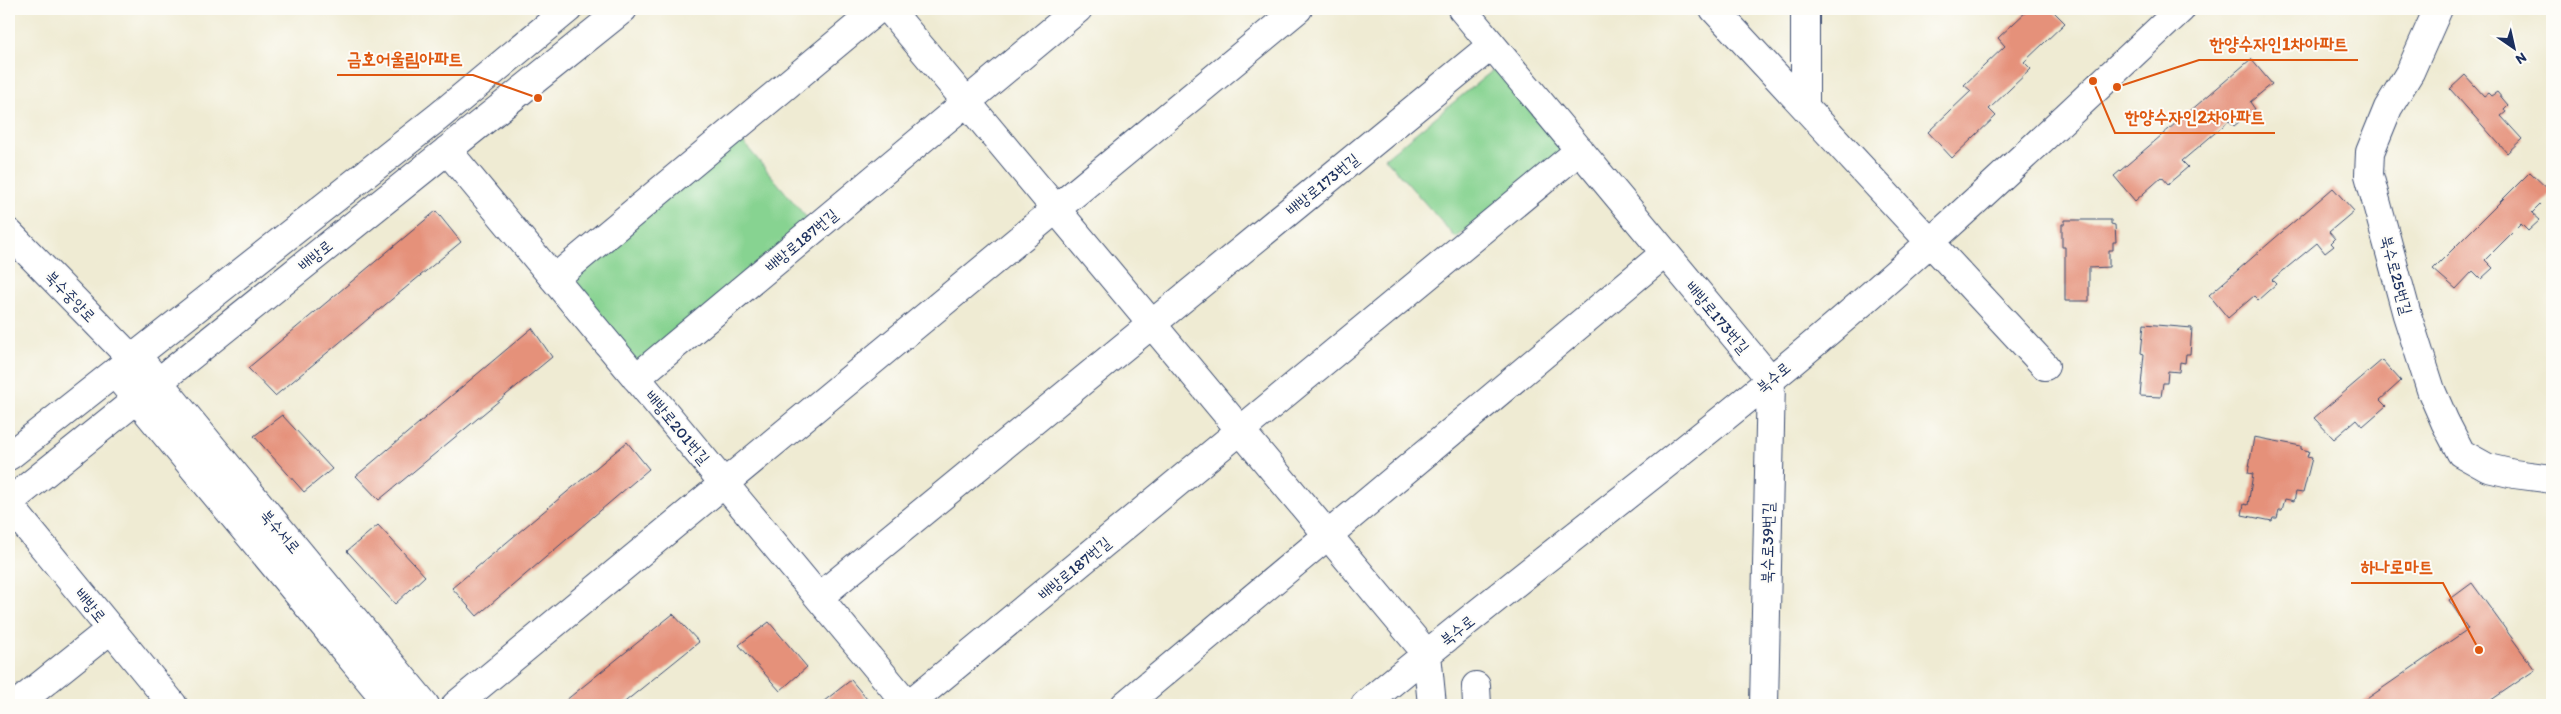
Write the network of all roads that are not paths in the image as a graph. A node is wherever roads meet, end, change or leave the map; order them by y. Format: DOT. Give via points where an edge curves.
graph roads {
  1 [pos="568,9"];
  2 [pos="623,9"];
  3 [pos="878,9"];
  4 [pos="889,9"];
  5 [pos="1078,9"];
  6 [pos="1298,9"];
  7 [pos="1462,9"];
  8 [pos="1714,9"];
  9 [pos="1805,9"];
  10 [pos="2181,9"];
  11 [pos="2438,9"];
  12 [pos="1492,45"];
  13 [pos="966,102"];
  14 [pos="1805,107"];
  15 [pos="447,150"];
  16 [pos="1580,150"];
  17 [pos="1056,209"];
  18 [pos="9,233"];
  19 [pos="1929,243"];
  20 [pos="1665,254"];
  21 [pos="554,279"];
  22 [pos="1152,324"];
  23 [pos="128,363"];
  24 [pos="2045,366"];
  25 [pos="636,378"];
  26 [pos="1771,380"];
  27 [pos="157,381"];
  28 [pos="136,398"];
  29 [pos="1241,431"];
  30 [pos="9,456"];
  31 [pos="2552,478"];
  32 [pos="724,484"];
  33 [pos="9,503"];
  34 [pos="1328,535"];
  35 [pos="819,597"];
  36 [pos="111,629"];
  37 [pos="1427,654"];
  38 [pos="16,705"];
  39 [pos="173,705"];
  40 [pos="390,705"];
  41 [pos="425,705"];
  42 [pos="456,705"];
  43 [pos="908,705"];
  44 [pos="1124,705"];
  45 [pos="1365,705"];
  46 [pos="1432,705"];
  47 [pos="1764,705"];
  1 -- 23 [label="street, 배방로" via="438,117"];
  2 -- 15 [label="street, 배방로"];
  3 -- 21 [label="street"];
  4 -- 13 [label="street"];
  5 -- 13 [label="street"];
  6 -- 17 [label="street"];
  7 -- 12 [label="street, 배방로173번길"];
  8 -- 14 [label="street"];
  9 -- 14 [label="street"];
  10 -- 19 [label="street, 북수로"];
  11 -- 31 [label="street, 북수로25번길" via="2410,72 2388,108 2370,152 2369,175 2431,390 2461,453 2488,468"];
  12 -- 16 [label="street, 배방로173번길"];
  12 -- 22 [label="street, 배방로173번길"];
  13 -- 17 [label="street"];
  13 -- 25 [label="street, 배방로187번길"];
  14 -- 19 [label="street"];
  15 -- 21 [label="street, 배방로201번길"];
  15 -- 27 [label="street, 배방로"];
  16 -- 20 [label="street, 배방로173번길"];
  16 -- 29 [label="street"];
  17 -- 22 [label="street"];
  17 -- 32 [label="street"];
  18 -- 23 [label="street, 북수중앙로"];
  19 -- 24 [label="street"];
  19 -- 26 [label="street, 북수로"];
  20 -- 26 [label="street, 배방로173번길"];
  20 -- 34 [label="street"];
  21 -- 25 [label="street, 배방로201번길"];
  22 -- 29 [label="street"];
  22 -- 35 [label="street"];
  23 -- 27 [label="street, 북수서로"];
  23 -- 28 [label="street, 북수서로"];
  23 -- 30 [label="street, 배방로"];
  25 -- 32 [label="street, 배방로201번길"];
  26 -- 37 [label="street, 북수로"];
  26 -- 47 [label="street, 북수로39번길"];
  27 -- 28 [label="street, 배방로"];
  27 -- 41 [label="street, 북수서로"];
  28 -- 33 [label="street, 배방로"];
  28 -- 40 [label="street, 북수서로"];
  29 -- 34 [label="street"];
  29 -- 43 [label="street, 배방로187번길"];
  32 -- 35 [label="street, 배방로201번길"];
  32 -- 42 [label="street"];
  33 -- 36 [label="street, 배방로"];
  34 -- 37 [label="street"];
  34 -- 44 [label="street"];
  35 -- 43 [label="street, 배방로201번길"];
  36 -- 38 [label="street"];
  36 -- 39 [label="street, 배방로"];
  37 -- 45 [label="street, 북수로"];
  37 -- 46 [label="street"];
}
